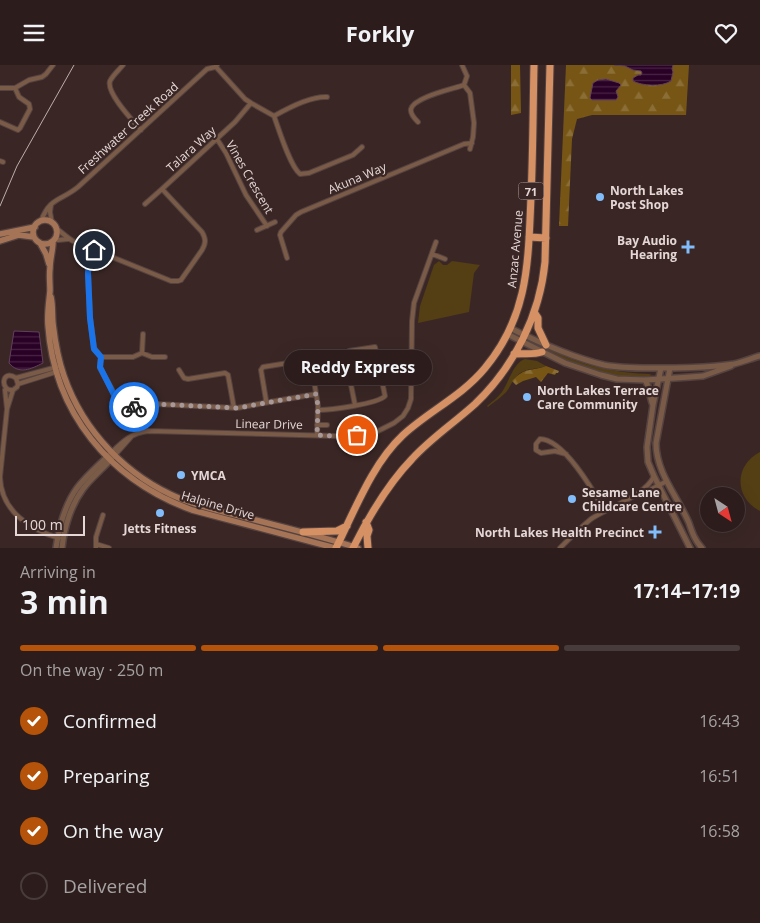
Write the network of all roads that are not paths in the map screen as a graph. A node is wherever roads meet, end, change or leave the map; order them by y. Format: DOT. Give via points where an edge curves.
graph roads {
  1 [pos="53,65"];
  2 [pos="123,65"];
  3 [pos="462,65"];
  4 [pos="534,65"];
  5 [pos="550,65"];
  6 [pos="216,66"];
  7 [pos="464,85"];
  8 [pos="0,88"];
  9 [pos="15,88"];
  10 [pos="327,97"];
  11 [pos="251,103"];
  12 [pos="274,116"];
  13 [pos="0,122"];
  14 [pos="418,122"];
  15 [pos="141,130"];
  16 [pos="217,139"];
  17 [pos="472,143"];
  18 [pos="362,147"];
  19 [pos="470,149"];
  20 [pos="162,189"];
  21 [pos="51,205"];
  22 [pos="145,205"];
  23 [pos="40,221"];
  24 [pos="275,222"];
  25 [pos="52,223"];
  26 [pos="266,226"];
  27 [pos="35,227"];
  28 [pos="57,229"];
  29 [pos="257,230"];
  30 [pos="0,234"];
  31 [pos="34,237"];
  32 [pos="529,237"];
  33 [pos="546,237"];
  34 [pos="68,239"];
  35 [pos="54,240"];
  36 [pos="0,241"];
  37 [pos="436,242"];
  38 [pos="40,243"];
  39 [pos="94,250"];
  40 [pos="432,254"];
  41 [pos="286,258"];
  42 [pos="445,259"];
  43 [pos="50,266"];
  44 [pos="534,312"];
  45 [pos="509,331"];
  46 [pos="143,334"];
  47 [pos="523,339"];
  48 [pos="546,345"];
  49 [pos="542,352"];
  50 [pos="142,353"];
  51 [pos="514,354"];
  52 [pos="760,356"];
  53 [pos="101,357"];
  54 [pos="165,357"];
  55 [pos="734,364"];
  56 [pos="59,368"];
  57 [pos="661,368"];
  58 [pos="670,368"];
  59 [pos="179,370"];
  60 [pos="16,377"];
  61 [pos="658,379"];
  62 [pos="668,379"];
  63 [pos="646,380"];
  64 [pos="18,384"];
  65 [pos="5,389"];
  66 [pos="13,390"];
  67 [pos="316,394"];
  68 [pos="264,403"];
  69 [pos="355,405"];
  70 [pos="653,405"];
  71 [pos="234,407"];
  72 [pos="7,409"];
  73 [pos="318,410"];
  74 [pos="317,425"];
  75 [pos="327,425"];
  76 [pos="317,435"];
  77 [pos="114,453"];
  78 [pos="566,454"];
  79 [pos="109,459"];
  80 [pos="654,476"];
  81 [pos="667,481"];
  82 [pos="659,485"];
  83 [pos="634,496"];
  84 [pos="605,511"];
  85 [pos="103,515"];
  86 [pos="366,522"];
  87 [pos="347,525"];
  88 [pos="303,532"];
  89 [pos="60,539"];
  90 [pos="96,546"];
  91 [pos="337,546"];
  92 [pos="56,548"];
  93 [pos="62,548"];
  94 [pos="109,548"];
  95 [pos="355,548"];
  96 [pos="368,548"];
  97 [pos="560,548"];
  98 [pos="690,548"];
  99 [pos="702,548"];
  1 -- 9 [label="street" via="42,77"];
  2 -- 15 [label="street" via="110,80 110,88 122,109"];
  3 -- 7 [label="street" via="467,76"];
  4 -- 32 [label="highway, Anzac Avenue / 71"];
  5 -- 33 [label="highway, 71"];
  6 -- 11 [label="street"];
  6 -- 15 [label="street, Freshwater Creek Road" via="206,69"];
  7 -- 14 [label="street" via="415,103 411,110"];
  7 -- 17 [label="street" via="470,93 474,123"];
  8 -- 9 [label="street"];
  9 -- 13 [label="street" via="30,109 18,130"];
  10 -- 12 [label="street" via="315,97"];
  11 -- 12 [label="street"];
  11 -- 16 [label="street, Talara Way"];
  12 -- 18 [label="street" via="294,168 300,174 352,155"];
  15 -- 21 [label="street, Freshwater Creek Road" via="73,191"];
  16 -- 20 [label="street, Talara Way"];
  16 -- 26 [label="street, Vines Crescent"];
  17 -- 19 [label="street"];
  17 -- 41 [label="street, Akuna Way" via="296,215 280,235"];
  20 -- 22 [label="street"];
  20 -- 39 [label="street, Talara Way" via="206,239 181,280 171,281"];
  21 -- 23 [label="street, Freshwater Creek Road"];
  21 -- 25 [label="street"];
  23 -- 25 [label="main road"];
  23 -- 27 [label="main road"];
  24 -- 26 [label="street, Vines Crescent"];
  25 -- 28 [label="main road"];
  26 -- 29 [label="street, Vines Crescent"];
  27 -- 30 [label="main road"];
  27 -- 31 [label="main road"];
  28 -- 34 [label="street, Talara Way"];
  28 -- 35 [label="main road"];
  31 -- 36 [label="main road" via="19,235"];
  31 -- 38 [label="main road"];
  32 -- 33 [label="highway"];
  32 -- 45 [label="highway, Anzac Avenue / 71" via="522,295"];
  33 -- 44 [label="highway, 71" via="543,276"];
  34 -- 35 [label="street, Talara Way"];
  34 -- 39 [label="street, Talara Way"];
  35 -- 38 [label="main road"];
  35 -- 43 [label="main road, Halpine Drive"];
  37 -- 40 [label="street, Linear Drive"];
  38 -- 43 [label="main road, Halpine Drive"];
  39 -- 53 [label="street" via="88,273 90,318 94,349"];
  40 -- 42 [label="street"];
  40 -- 76 [label="street, Linear Drive" via="414,303 411,399 403,416 374,433"];
  43 -- 56 [label="main road, Halpine Drive" via="49,339"];
  44 -- 47 [label="highway, 71"];
  44 -- 48 [label="highway"];
  45 -- 47 [label="street"];
  45 -- 87 [label="highway, Anzac Avenue / 71" via="493,358 472,382 415,425 387,452"];
  46 -- 50 [label="street"];
  47 -- 48 [label="street"];
  47 -- 49 [label="street"];
  47 -- 51 [label="highway, 71"];
  48 -- 57 [label="street" via="605,365"];
  49 -- 51 [label="highway"];
  49 -- 63 [label="street" via="601,375"];
  50 -- 53 [label="street" via="133,357"];
  50 -- 54 [label="street"];
  51 -- 86 [label="highway, 71" via="482,397 431,439 404,467"];
  52 -- 55 [label="street"];
  53 -- 71 [label="street" via="100,367 116,397 145,414 156,404"];
  55 -- 58 [label="street"];
  55 -- 62 [label="street" via="703,376"];
  56 -- 60 [label="street"];
  56 -- 64 [label="street"];
  56 -- 77 [label="main road, Halpine Drive" via="82,413"];
  56 -- 79 [label="main road, Halpine Drive" via="63,390 75,415 91,440"];
  57 -- 58 [label="street"];
  57 -- 61 [label="street"];
  58 -- 62 [label="street"];
  59 -- 71 [label="street" via="188,379 228,375"];
  60 -- 64 [label="street"];
  60 -- 65 [label="street" via="3,378"];
  61 -- 62 [label="street"];
  61 -- 63 [label="street"];
  61 -- 70 [label="street"];
  62 -- 81 [label="street" via="656,443 658,461"];
  63 -- 70 [label="street"];
  64 -- 66 [label="street"];
  65 -- 66 [label="street"];
  65 -- 72 [label="street"];
  66 -- 72 [label="street"];
  67 -- 68 [label="street"];
  67 -- 68 [label="street" via="307,360 263,367"];
  67 -- 73 [label="street"];
  68 -- 71 [label="street"];
  69 -- 69 [label="street" via="385,396 375,347 348,351 345,355"];
  69 -- 73 [label="street"];
  70 -- 80 [label="street" via="647,451"];
  72 -- 89 [label="street" via="0,477 6,501 23,522"];
  73 -- 74 [label="street"];
  74 -- 75 [label="street"];
  74 -- 76 [label="street"];
  76 -- 77 [label="street, Linear Drive" via="151,431 131,437"];
  77 -- 79 [label="street"];
  77 -- 88 [label="main road, Halpine Drive" via="145,480 180,499"];
  78 -- 78 [label="street" via="555,451 541,453 536,450 536,443 540,439 546,440"];
  78 -- 84 [label="street"];
  79 -- 89 [label="street" via="81,492"];
  79 -- 91 [label="main road, Halpine Drive" via="142,486 181,506"];
  80 -- 82 [label="street"];
  80 -- 83 [label="street"];
  81 -- 82 [label="street"];
  81 -- 99 [label="street"];
  82 -- 83 [label="street"];
  82 -- 98 [label="street"];
  83 -- 84 [label="street"];
  84 -- 97 [label="street" via="585,524"];
  85 -- 90 [label="street"];
  86 -- 95 [label="highway, 71"];
  86 -- 96 [label="highway"];
  87 -- 88 [label="highway" via="337,531"];
  87 -- 91 [label="highway, Anzac Avenue / 71"];
  88 -- 91 [label="main road, Halpine Drive"];
  89 -- 92 [label="street"];
  89 -- 93 [label="street"];
  90 -- 94 [label="street"];
  91 -- 95 [label="main road"];
}
